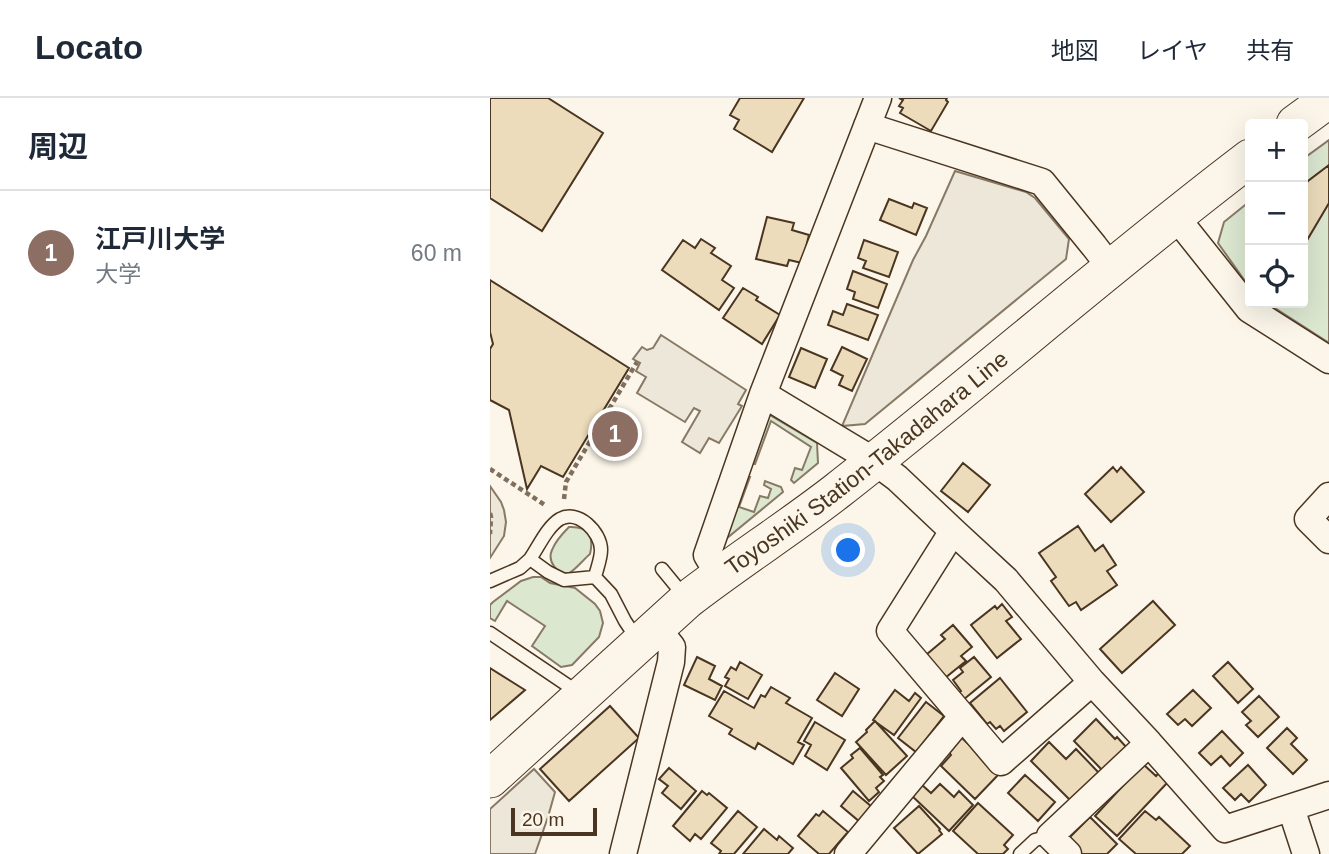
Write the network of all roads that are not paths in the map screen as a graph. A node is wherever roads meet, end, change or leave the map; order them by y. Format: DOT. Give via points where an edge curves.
graph roads {
  1 [pos="878,98"];
  2 [pos="1329,99"];
  3 [pos="1302,119"];
  4 [pos="867,126"];
  5 [pos="1245,162"];
  6 [pos="1175,216"];
  7 [pos="1111,268"];
  8 [pos="1329,360"];
  9 [pos="763,394"];
  10 [pos="874,461"];
  11 [pos="1329,496"];
  12 [pos="953,530"];
  13 [pos="1329,540"];
  14 [pos="530,559"];
  15 [pos="662,569"];
  16 [pos="719,575"];
  17 [pos="594,577"];
  18 [pos="490,581"];
  19 [pos="687,600"];
  20 [pos="490,633"];
  21 [pos="648,634"];
  22 [pos="1092,682"];
  23 [pos="582,695"];
  24 [pos="962,717"];
  25 [pos="1149,743"];
  26 [pos="490,779"];
  27 [pos="1329,795"];
  28 [pos="1291,808"];
  29 [pos="1059,845"];
  30 [pos="632,852"];
  31 [pos="848,854"];
  32 [pos="1020,854"];
  33 [pos="1306,854"];
  1 -- 4 [label="street"];
  2 -- 3 [label="main road"];
  4 -- 7 [label="street" via="1042,182"];
  4 -- 9 [label="street"];
  5 -- 6 [label="main road, Toyoshiki Station-Takadahara Line"];
  6 -- 7 [label="main road, Toyoshiki Station-Takadahara Line"];
  6 -- 8 [label="street" via="1249,309"];
  7 -- 10 [label="main road, Toyoshiki Station-Takadahara Line"];
  9 -- 10 [label="street"];
  9 -- 16 [label="street" via="707,555"];
  10 -- 12 [label="street"];
  10 -- 16 [label="main road, Toyoshiki Station-Takadahara Line"];
  11 -- 13 [label="street" via="1308,519"];
  12 -- 22 [label="street" via="1006,580"];
  12 -- 24 [label="street" via="890,631"];
  14 -- 17 [label="lane" via="564,580"];
  14 -- 17 [label="lane" via="553,524 569,516 580,519 600,540 602,553"];
  14 -- 18 [label="lane"];
  15 -- 19 [label="lane"];
  16 -- 19 [label="main road, Toyoshiki Station-Takadahara Line"];
  17 -- 21 [label="lane" via="611,594 625,621"];
  19 -- 21 [label="main road, Toyoshiki Station-Takadahara Line"];
  20 -- 23 [label="lane"];
  21 -- 23 [label="main road, Toyoshiki Station-Takadahara Line"];
  21 -- 30 [label="street" via="672,647 671,662"];
  22 -- 24 [label="street" via="1001,762"];
  22 -- 25 [label="street"];
  23 -- 26 [label="main road, Toyoshiki Station-Takadahara Line"];
  24 -- 31 [label="street"];
  25 -- 28 [label="street" via="1225,829"];
  25 -- 29 [label="street"];
  27 -- 28 [label="street"];
  28 -- 33 [label="street"];
  29 -- 32 [label="lane" via="1035,840"];
}
